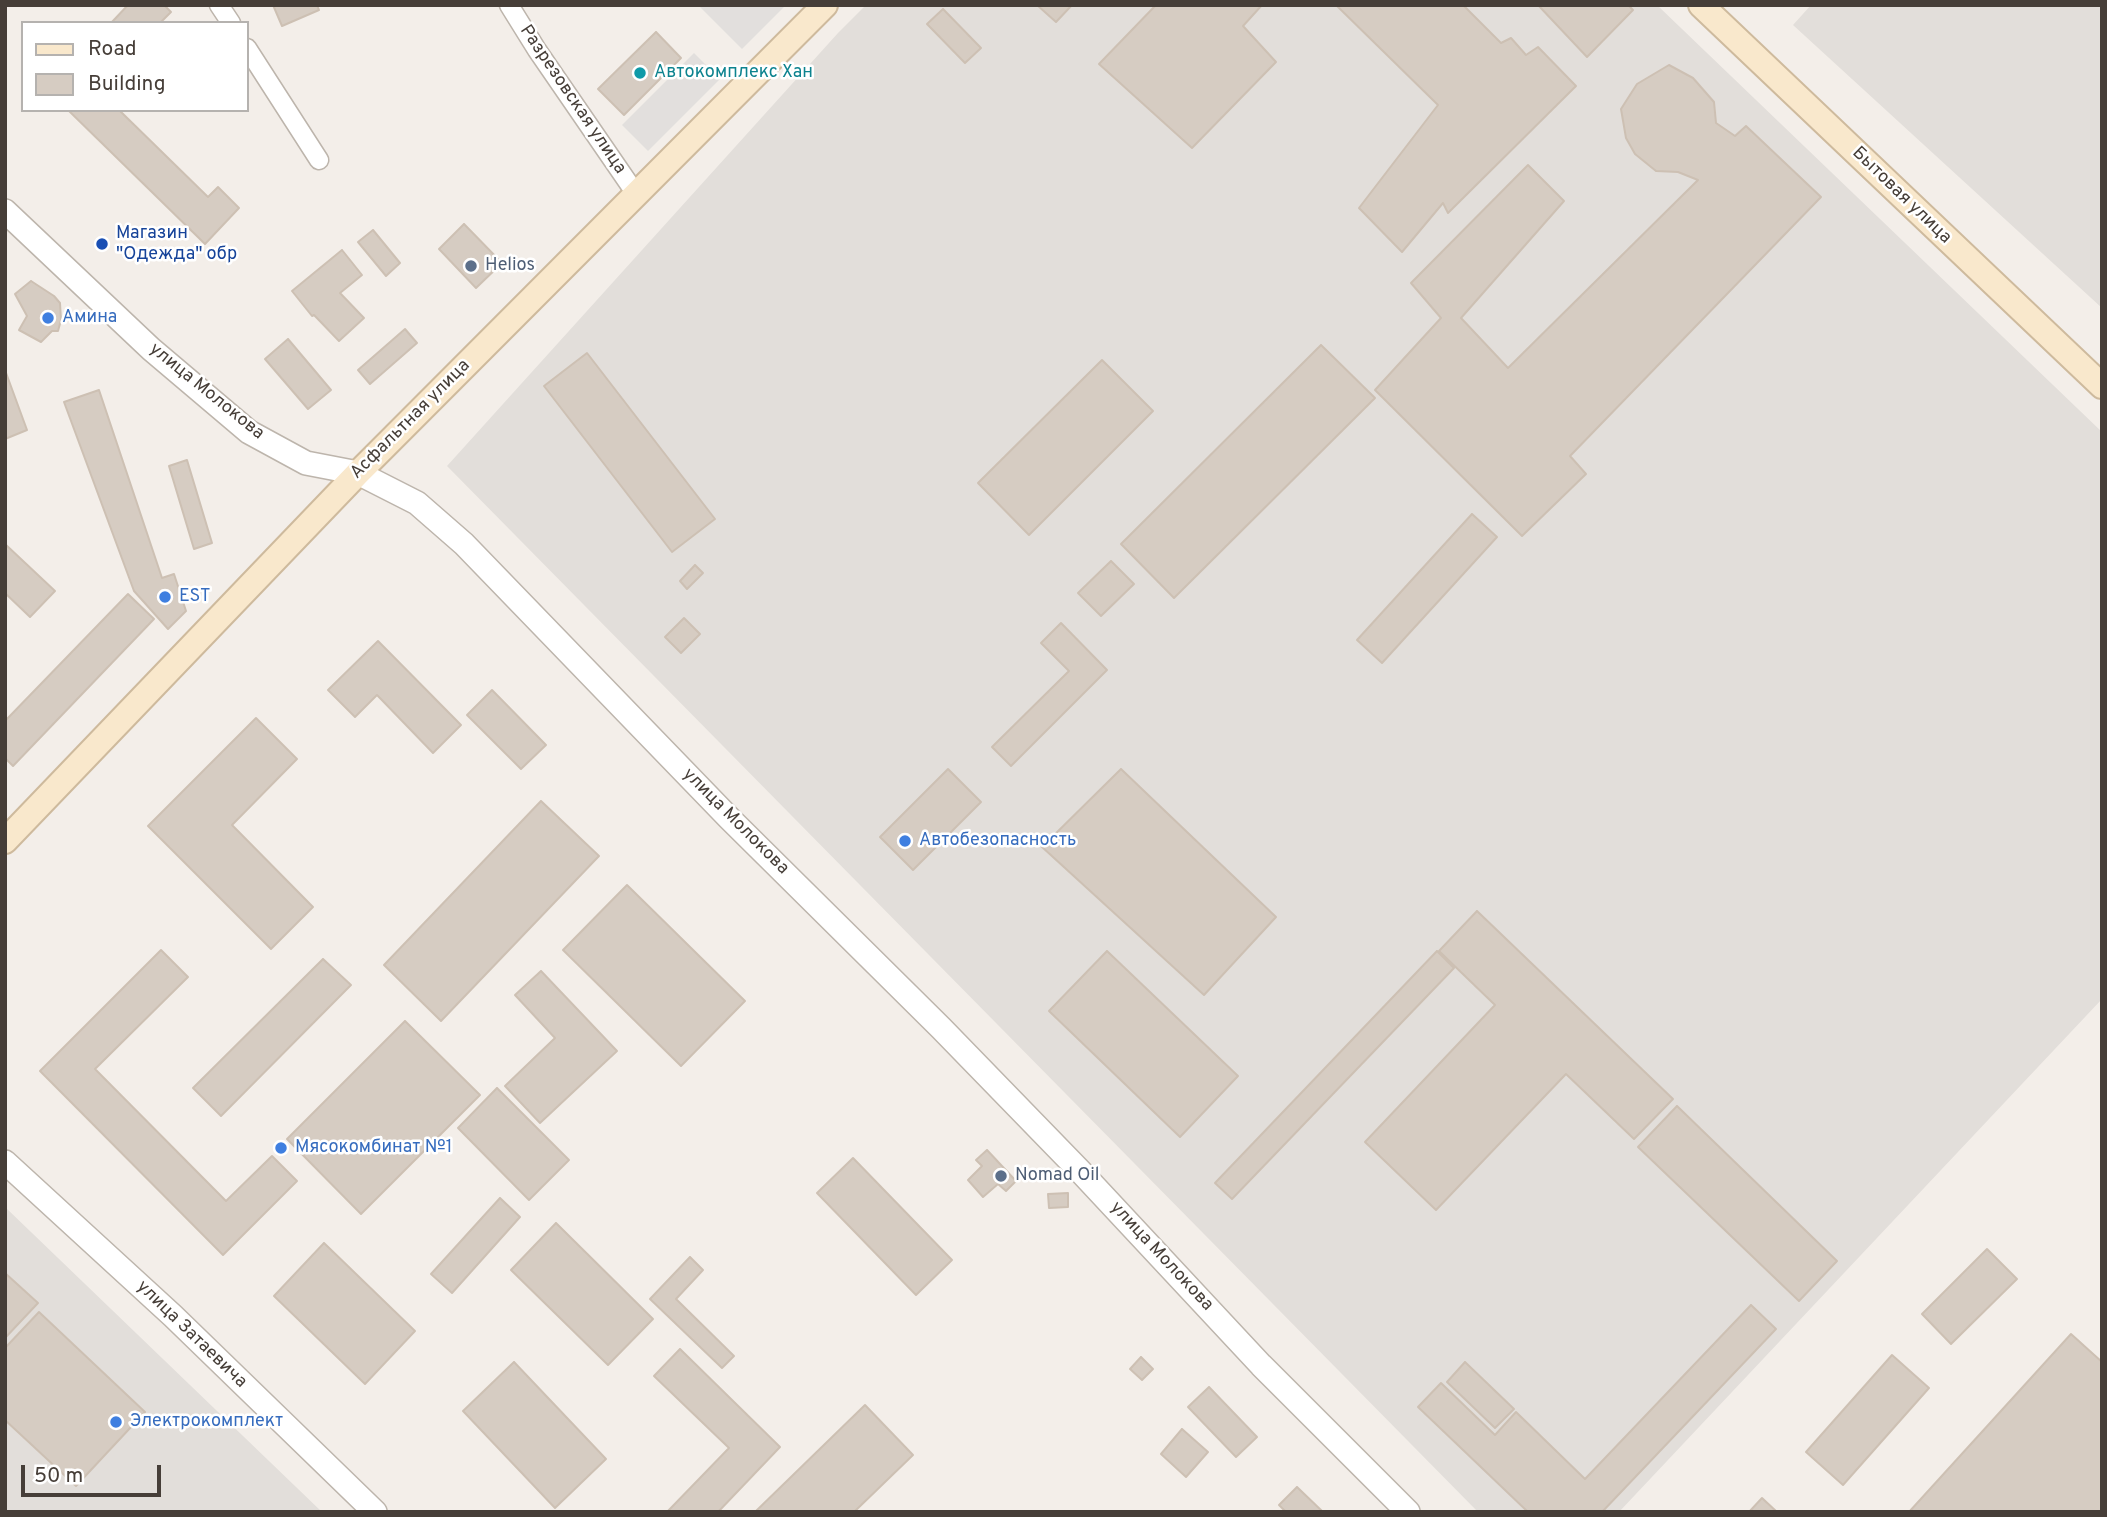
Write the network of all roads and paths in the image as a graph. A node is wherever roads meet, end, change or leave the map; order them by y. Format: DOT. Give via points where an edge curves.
graph roads {
  1 [pos="219,5"];
  2 [pos="509,5"];
  3 [pos="825,5"];
  4 [pos="1701,5"];
  5 [pos="230,21"];
  6 [pos="248,50"];
  7 [pos="319,160"];
  8 [pos="636,194"];
  9 [pos="5,212"];
  10 [pos="2102,386"];
  11 [pos="358,473"];
  12 [pos="5,841"];
  13 [pos="5,1162"];
  14 [pos="374,1512"];
  15 [pos="1408,1512"];
  1 -- 5 [label="street"];
  2 -- 8 [label="street, Разрезовская улица"];
  3 -- 8 [label="main road, Асфальтная улица"];
  4 -- 10 [label="main road, Бытовая улица"];
  6 -- 7 [label="street"];
  8 -- 11 [label="main road, Асфальтная улица"];
  9 -- 11 [label="street, улица Молокова" via="151,349 249,432 306,463"];
  11 -- 12 [label="main road, Асфальтная улица"];
  11 -- 15 [label="street, улица Молокова" via="417,503 464,544 729,818 942,1028 1261,1365"];
  13 -- 14 [label="street, улица Затаевича" via="173,1316"];
}
